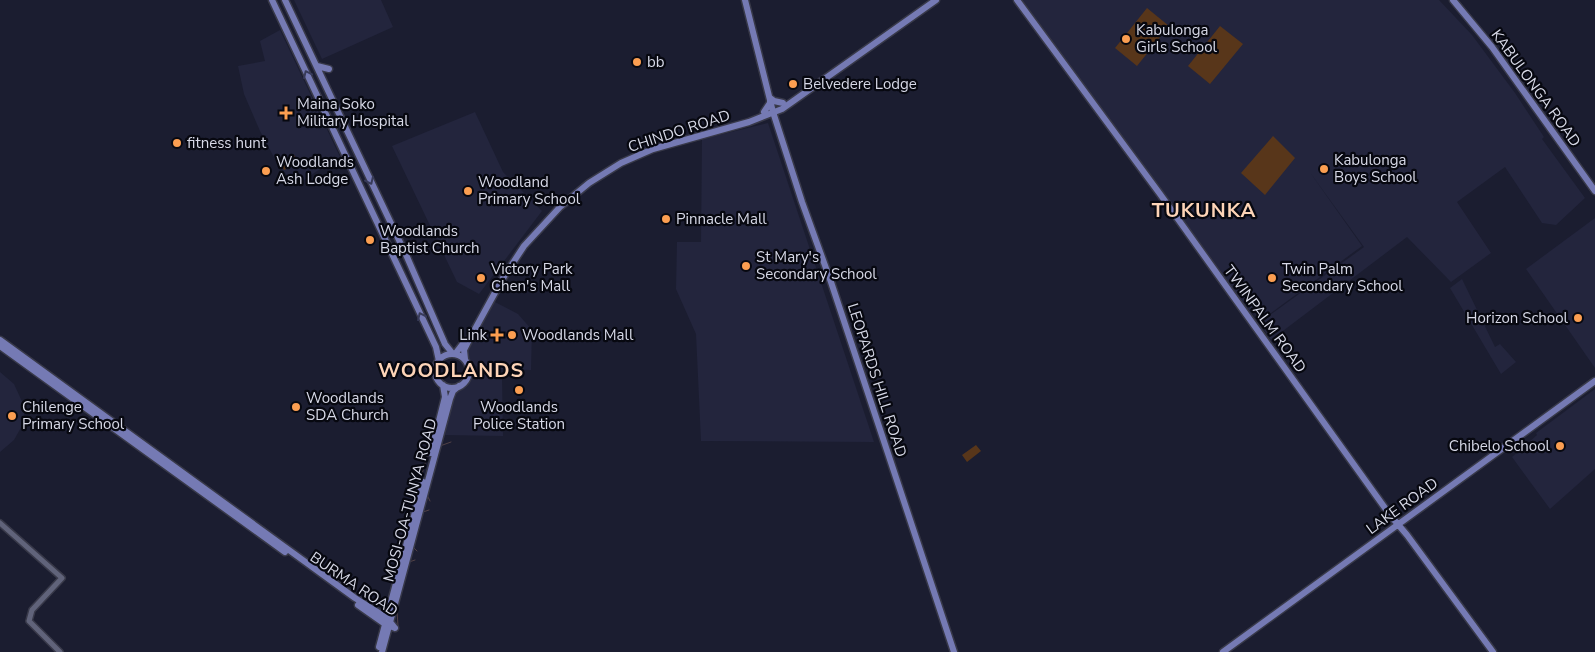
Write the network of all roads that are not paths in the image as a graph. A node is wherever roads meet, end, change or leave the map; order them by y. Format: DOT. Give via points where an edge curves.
graph roads {
  1 [pos="272,0"];
  2 [pos="285,0"];
  3 [pos="745,0"];
  4 [pos="928,0"];
  5 [pos="936,0"];
  6 [pos="1017,0"];
  7 [pos="1453,0"];
  8 [pos="316,65"];
  9 [pos="329,69"];
  10 [pos="770,98"];
  11 [pos="782,106"];
  12 [pos="773,110"];
  13 [pos="764,114"];
  14 [pos="777,122"];
  15 [pos="1595,191"];
  16 [pos="0,340"];
  17 [pos="0,346"];
  18 [pos="454,354"];
  19 [pos="465,359"];
  20 [pos="439,361"];
  21 [pos="1595,381"];
  22 [pos="443,385"];
  23 [pos="459,386"];
  24 [pos="1390,515"];
  25 [pos="1409,518"];
  26 [pos="0,523"];
  27 [pos="1399,525"];
  28 [pos="1389,532"];
  29 [pos="1408,534"];
  30 [pos="388,623"];
  31 [pos="60,652"];
  32 [pos="378,652"];
  33 [pos="382,652"];
  34 [pos="954,652"];
  35 [pos="1223,652"];
  36 [pos="1493,652"];
  20 -- 1 [label="main road, one-way" via="436,347"];
  2 -- 8 [label="main road"];
  3 -- 10 [label="main road, LEOPARDS HILL ROAD"];
  4 -- 11 [label="main road, CHINDO ROAD"];
  5 -- 11 [label="main road, CHINDO ROAD"];
  6 -- 24 [label="main road, TWINPALM ROAD"];
  7 -- 15 [label="main road, KABULONGA ROAD" via="1497,54"];
  8 -- 9 [label="main road"];
  8 -- 18 [label="main road, one-way" via="445,344"];
  10 -- 11 [label="main road"];
  10 -- 12 [label="main road, LEOPARDS HILL ROAD"];
  10 -- 13 [label="main road"];
  11 -- 12 [label="main road, CHINDO ROAD"];
  11 -- 14 [label="main road"];
  12 -- 13 [label="main road, CHINDO ROAD"];
  12 -- 14 [label="main road, LEOPARDS HILL ROAD"];
  13 -- 14 [label="main road"];
  13 -- 18 [label="main road, CHINDO ROAD" via="642,150 602,171 570,194 534,230 512,259"];
  13 -- 19 [label="main road, CHINDO ROAD" via="642,154 603,174 570,197 534,233 512,262 464,350"];
  14 -- 34 [label="main road, LEOPARDS HILL ROAD"];
  16 -- 30 [label="main road, BURMA ROAD"];
  17 -- 30 [label="main road, BURMA ROAD"];
  18 -- 19 [label="main road"];
  18 -- 20 [label="main road"];
  19 -- 23 [label="main road" via="468,376"];
  20 -- 22 [label="main road" via="436,372"];
  21 -- 25 [label="main road, LAKE ROAD"];
  22 -- 23 [label="main road"];
  22 -- 30 [label="main road, MOSI-OA-TUNYA ROAD" via="446,392 443,407"];
  23 -- 30 [label="main road, MOSI-OA-TUNYA ROAD" via="450,399"];
  24 -- 27 [label="main road, TWINPALM ROAD"];
  24 -- 28 [label="main road"];
  25 -- 27 [label="main road, LAKE ROAD"];
  25 -- 29 [label="main road"];
  26 -- 31 [label="street" via="62,578 32,610 29,621"];
  27 -- 28 [label="main road, LAKE ROAD"];
  27 -- 29 [label="main road, TWINPALM ROAD"];
  28 -- 35 [label="main road, LAKE ROAD"];
  29 -- 36 [label="main road, TWINPALM ROAD"];
  30 -- 32 [label="main road, MOSI-OA-TUNYA ROAD"];
  30 -- 33 [label="main road, MOSI-OA-TUNYA ROAD"];
}
